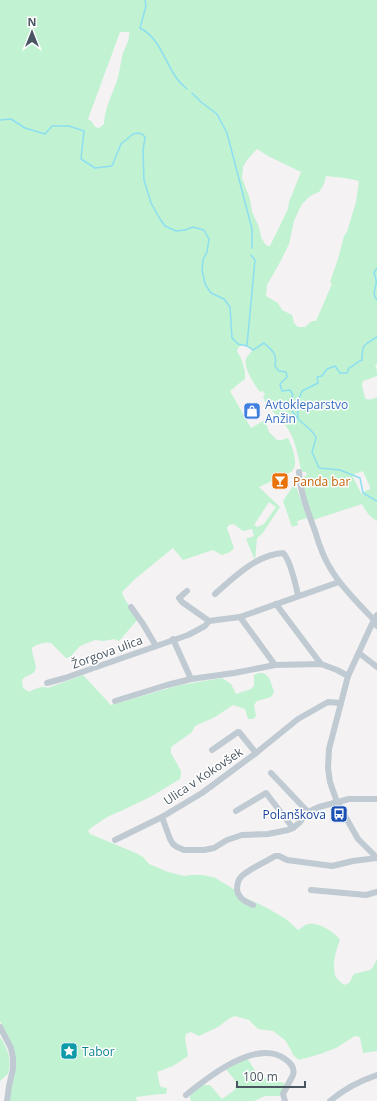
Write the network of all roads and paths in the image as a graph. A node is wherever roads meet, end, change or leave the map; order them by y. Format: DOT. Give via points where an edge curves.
graph roads {
  1 [pos="299,472"];
  2 [pos="339,582"];
  3 [pos="187,591"];
  4 [pos="215,594"];
  5 [pos="298,595"];
  6 [pos="276,604"];
  7 [pos="131,607"];
  8 [pos="240,617"];
  9 [pos="376,620"];
  10 [pos="209,622"];
  11 [pos="173,640"];
  12 [pos="156,646"];
  13 [pos="359,653"];
  14 [pos="321,664"];
  15 [pos="275,665"];
  16 [pos="377,667"];
  17 [pos="348,676"];
  18 [pos="192,679"];
  19 [pos="47,683"];
  20 [pos="115,701"];
  21 [pos="341,703"];
  22 [pos="212,750"];
  23 [pos="256,753"];
  24 [pos="271,773"];
  25 [pos="377,799"];
  26 [pos="337,802"];
  27 [pos="236,810"];
  28 [pos="308,812"];
  29 [pos="162,817"];
  30 [pos="292,828"];
  31 [pos="115,840"];
  32 [pos="377,858"];
  33 [pos="311,890"];
  34 [pos="377,892"];
  35 [pos="253,905"];
  36 [pos="0,1027"];
  37 [pos="377,1075"];
  38 [pos="186,1095"];
  39 [pos="7,1101"];
  40 [pos="285,1101"];
  41 [pos="330,1101"];
  1 -- 2 [label="street" via="299,482 319,543"];
  2 -- 5 [label="street, Žorgova ulica"];
  2 -- 9 [label="street"];
  3 -- 10 [label="street" via="179,598"];
  4 -- 5 [label="street" via="253,563 282,553 286,556"];
  5 -- 6 [label="street, Žorgova ulica"];
  6 -- 8 [label="street, Žorgova ulica"];
  6 -- 14 [label="street"];
  7 -- 12 [label="street"];
  8 -- 10 [label="street, Žorgova ulica"];
  8 -- 15 [label="street"];
  9 -- 13 [label="street"];
  10 -- 11 [label="street, Žorgova ulica" via="200,629"];
  11 -- 12 [label="street, Žorgova ulica"];
  11 -- 18 [label="street"];
  12 -- 19 [label="street, Žorgova ulica"];
  13 -- 16 [label="street"];
  13 -- 17 [label="street"];
  14 -- 15 [label="street"];
  14 -- 17 [label="street"];
  15 -- 18 [label="street"];
  17 -- 21 [label="street"];
  18 -- 20 [label="street"];
  21 -- 23 [label="street, Ulica v Kokovšek" via="328,702 310,712"];
  21 -- 26 [label="street" via="328,755 330,782"];
  22 -- 23 [label="street, Ulica v Kokovšek" via="239,732"];
  23 -- 29 [label="street, Ulica v Kokovšek" via="202,794"];
  24 -- 28 [label="street"];
  25 -- 26 [label="street" via="349,798"];
  26 -- 28 [label="street"];
  26 -- 32 [label="street" via="358,840"];
  27 -- 30 [label="street" via="266,793"];
  28 -- 30 [label="street"];
  29 -- 30 [label="street, Ulica v Kokovšek" via="173,844 184,850 214,848 242,835 268,834"];
  29 -- 31 [label="street, Ulica v Kokovšek"];
  32 -- 35 [label="street" via="354,860 332,866 275,856 240,877 237,888 239,895 245,902"];
  33 -- 34 [label="street" via="366,896"];
  36 -- 39 [label="street" via="11,1048 13,1058"];
  37 -- 41 [label="street" via="354,1084"];
  38 -- 40 [label="street" via="225,1066 246,1057 265,1053 280,1056 293,1068 293,1075 283,1094"];
}
